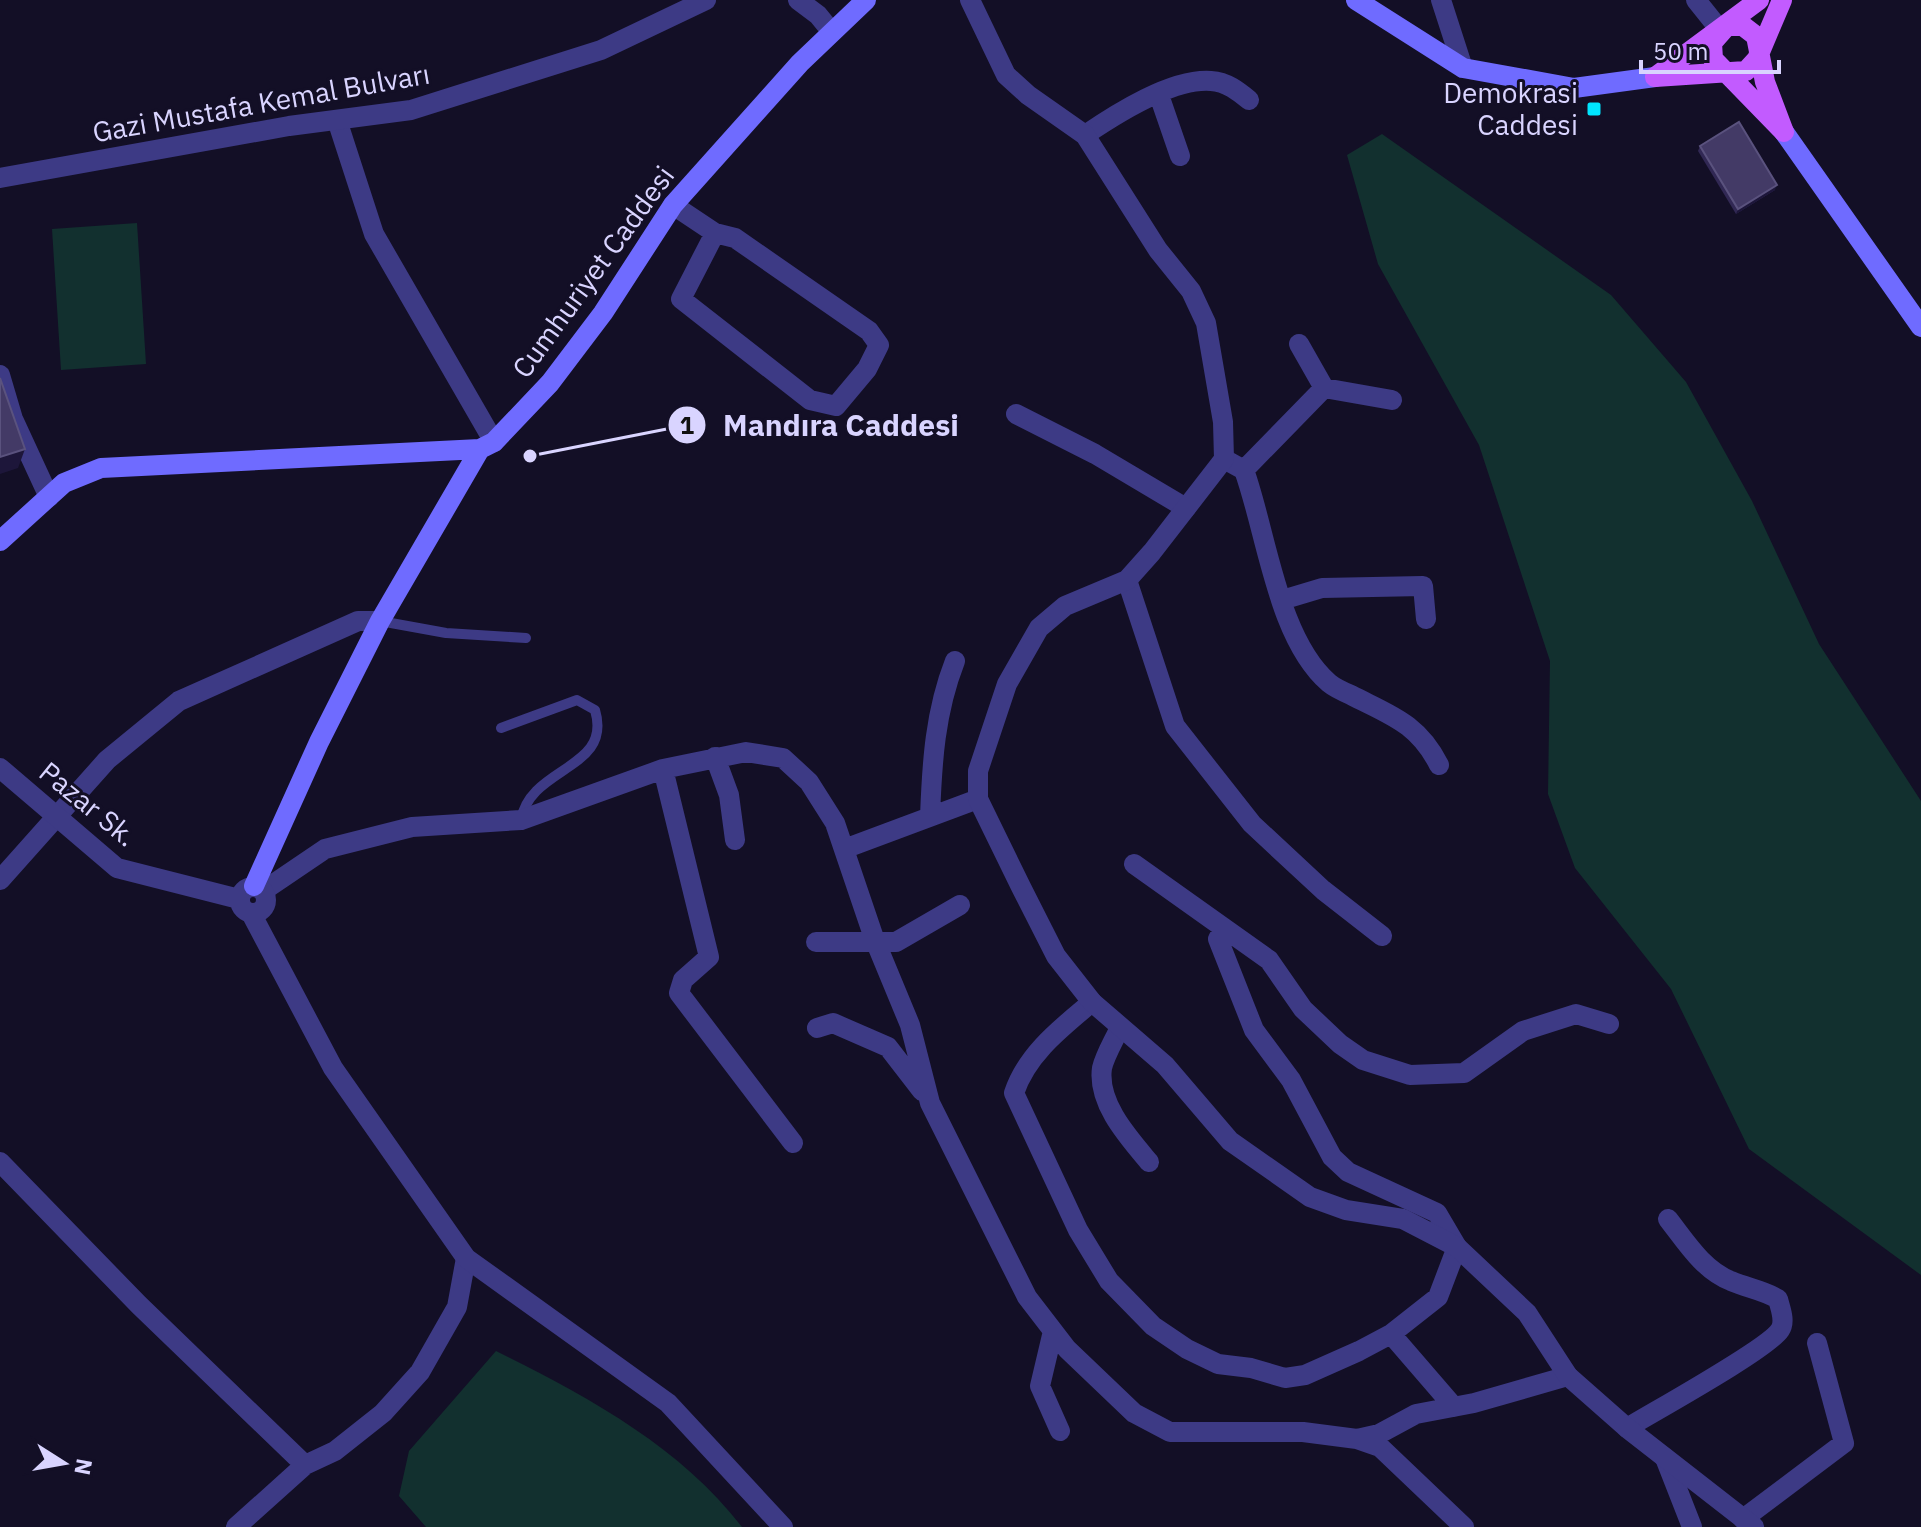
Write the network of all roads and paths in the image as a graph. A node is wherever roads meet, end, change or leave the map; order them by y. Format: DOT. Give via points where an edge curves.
graph roads {
  1 [pos="706,0"];
  2 [pos="798,0"];
  3 [pos="866,0"];
  4 [pos="970,0"];
  5 [pos="1356,0"];
  6 [pos="1441,0"];
  7 [pos="1696,0"];
  8 [pos="1759,0"];
  9 [pos="1782,0"];
  10 [pos="1720,30"];
  11 [pos="831,31"];
  12 [pos="1759,51"];
  13 [pos="1463,68"];
  14 [pos="1723,70"];
  15 [pos="1655,77"];
  16 [pos="1159,95"];
  17 [pos="1249,100"];
  18 [pos="337,120"];
  19 [pos="1784,132"];
  20 [pos="1085,135"];
  21 [pos="1180,156"];
  22 [pos="0,178"];
  23 [pos="673,205"];
  24 [pos="715,233"];
  25 [pos="1921,327"];
  26 [pos="1299,344"];
  27 [pos="0,375"];
  28 [pos="1324,388"];
  29 [pos="1392,400"];
  30 [pos="1016,414"];
  31 [pos="487,446"];
  32 [pos="1224,459"];
  33 [pos="1244,470"];
  34 [pos="49,497"];
  35 [pos="1186,508"];
  36 [pos="0,541"];
  37 [pos="1127,580"];
  38 [pos="1282,600"];
  39 [pos="1426,619"];
  40 [pos="380,621"];
  41 [pos="526,638"];
  42 [pos="955,661"];
  43 [pos="501,728"];
  44 [pos="715,757"];
  45 [pos="1439,765"];
  46 [pos="0,768"];
  47 [pos="663,769"];
  48 [pos="978,799"];
  49 [pos="57,817"];
  50 [pos="930,817"];
  51 [pos="521,820"];
  52 [pos="735,840"];
  53 [pos="844,849"];
  54 [pos="1134,864"];
  55 [pos="0,880"];
  56 [pos="252,898"];
  57 [pos="960,905"];
  58 [pos="1224,928"];
  59 [pos="1382,936"];
  60 [pos="816,942"];
  61 [pos="876,943"];
  62 [pos="1092,1002"];
  63 [pos="1609,1024"];
  64 [pos="1120,1027"];
  65 [pos="817,1028"];
  66 [pos="930,1103"];
  67 [pos="793,1143"];
  68 [pos="0,1162"];
  69 [pos="1149,1162"];
  70 [pos="1668,1219"];
  71 [pos="1457,1247"];
  72 [pos="466,1258"];
  73 [pos="1053,1331"];
  74 [pos="1391,1334"];
  75 [pos="1817,1343"];
  76 [pos="1568,1376"];
  77 [pos="1454,1407"];
  78 [pos="1627,1428"];
  79 [pos="1060,1431"];
  80 [pos="1357,1439"];
  81 [pos="1665,1458"];
  82 [pos="305,1465"];
  83 [pos="1748,1523"];
  84 [pos="236,1527"];
  85 [pos="783,1527"];
  86 [pos="1464,1527"];
  87 [pos="1692,1527"];
  1 -- 18 [label="street, Gazi Mustafa Kemal Bulvarı" via="601,50 411,110"];
  2 -- 11 [label="street"];
  3 -- 11 [label="main road, Cumhuriyet Caddesi"];
  4 -- 20 [label="street" via="1006,75"];
  5 -- 13 [label="main road"];
  6 -- 13 [label="street"];
  7 -- 10 [label="street"];
  8 -- 10 [label="main road"];
  9 -- 12 [label="main road"];
  10 -- 12 [label="main road" via="1743,26 1756,36"];
  10 -- 14 [label="main road" via="1711,51"];
  10 -- 15 [label="main road"];
  11 -- 23 [label="main road, Cumhuriyet Caddesi"];
  12 -- 14 [label="main road" via="1746,71"];
  12 -- 19 [label="main road"];
  13 -- 15 [label="main road" via="1574,88"];
  14 -- 15 [label="main road"];
  14 -- 19 [label="main road"];
  16 -- 17 [label="street" via="1211,81 1233,86"];
  16 -- 20 [label="street" via="1124,109"];
  16 -- 21 [label="street"];
  18 -- 22 [label="street, Gazi Mustafa Kemal Bulvarı"];
  18 -- 31 [label="street" via="374,234"];
  19 -- 25 [label="main road"];
  20 -- 32 [label="street" via="1158,250 1191,291 1206,323"];
  23 -- 24 [label="street"];
  23 -- 31 [label="main road, Cumhuriyet Caddesi" via="568,360"];
  24 -- 24 [label="street" via="735,238 869,331 879,345 867,369 836,406 810,400 681,299"];
  26 -- 28 [label="street"];
  27 -- 34 [label="street" via="13,419"];
  28 -- 29 [label="street"];
  28 -- 33 [label="street"];
  30 -- 35 [label="street"];
  31 -- 34 [label="main road" via="101,468 64,483"];
  31 -- 40 [label="main road, Cumhuriyet Caddesi"];
  32 -- 33 [label="street"];
  32 -- 35 [label="street"];
  33 -- 38 [label="street"];
  34 -- 36 [label="main road"];
  35 -- 37 [label="street"];
  37 -- 48 [label="street" via="1065,606 1039,628 1007,684 978,771"];
  37 -- 59 [label="street" via="1175,726 1252,824"];
  38 -- 39 [label="street" via="1322,588 1423,586"];
  38 -- 45 [label="street" via="1292,637 1329,684 1398,716 1430,747"];
  40 -- 41 [label="lane" via="446,633"];
  40 -- 49 [label="street" via="358,621 179,701 107,760"];
  40 -- 56 [label="main road, Cumhuriyet Caddesi" via="319,742"];
  42 -- 50 [label="street" via="934,743"];
  43 -- 51 [label="lane" via="577,700 595,710 600,725 590,750 533,792"];
  44 -- 47 [label="street"];
  44 -- 52 [label="street" via="729,795"];
  44 -- 53 [label="street" via="746,752 783,758 809,782 835,823"];
  46 -- 49 [label="street, Pazar Sk."];
  47 -- 51 [label="street"];
  47 -- 67 [label="street" via="709,957 683,980 679,993"];
  48 -- 50 [label="street"];
  48 -- 62 [label="street" via="1056,956"];
  49 -- 55 [label="street"];
  49 -- 56 [label="street, Pazar Sk." via="117,868"];
  50 -- 53 [label="street"];
  51 -- 56 [label="street" via="412,827 325,849"];
  53 -- 61 [label="street"];
  54 -- 58 [label="street"];
  56 -- 72 [label="street" via="333,1068"];
  57 -- 61 [label="street" via="896,942"];
  58 -- 63 [label="street" via="1269,960 1303,1009 1340,1044 1363,1060 1410,1075 1464,1073 1523,1031 1576,1014"];
  58 -- 71 [label="street" via="1218,939 1254,1030 1291,1080 1332,1157 1348,1172 1437,1213"];
  60 -- 61 [label="street"];
  61 -- 66 [label="street" via="910,1025"];
  62 -- 64 [label="street"];
  62 -- 74 [label="street" via="1021,1072 1014,1093 1078,1230 1127,1302 1187,1349 1218,1364 1285,1378 1305,1375"];
  64 -- 69 [label="street" via="1102,1068 1105,1097"];
  64 -- 71 [label="street" via="1165,1065 1230,1141 1310,1197 1346,1210 1403,1219"];
  65 -- 66 [label="street" via="833,1023 888,1047"];
  66 -- 73 [label="street" via="1027,1297"];
  68 -- 82 [label="street"];
  70 -- 78 [label="street" via="1706,1267 1778,1299 1783,1319 1780,1330 1748,1354"];
  71 -- 74 [label="street" via="1438,1297"];
  71 -- 76 [label="street" via="1527,1313"];
  72 -- 82 [label="street" via="457,1307 420,1372 383,1413 335,1451"];
  72 -- 85 [label="street" via="668,1403"];
  73 -- 79 [label="street" via="1040,1386"];
  73 -- 80 [label="street" via="1134,1413 1170,1432 1303,1432"];
  74 -- 77 [label="street"];
  75 -- 83 [label="street" via="1844,1443"];
  76 -- 77 [label="street"];
  76 -- 78 [label="street"];
  77 -- 80 [label="street" via="1416,1414"];
  78 -- 81 [label="street"];
  80 -- 86 [label="street" via="1380,1447"];
  81 -- 83 [label="street"];
  81 -- 87 [label="street"];
  82 -- 84 [label="street"];
}
